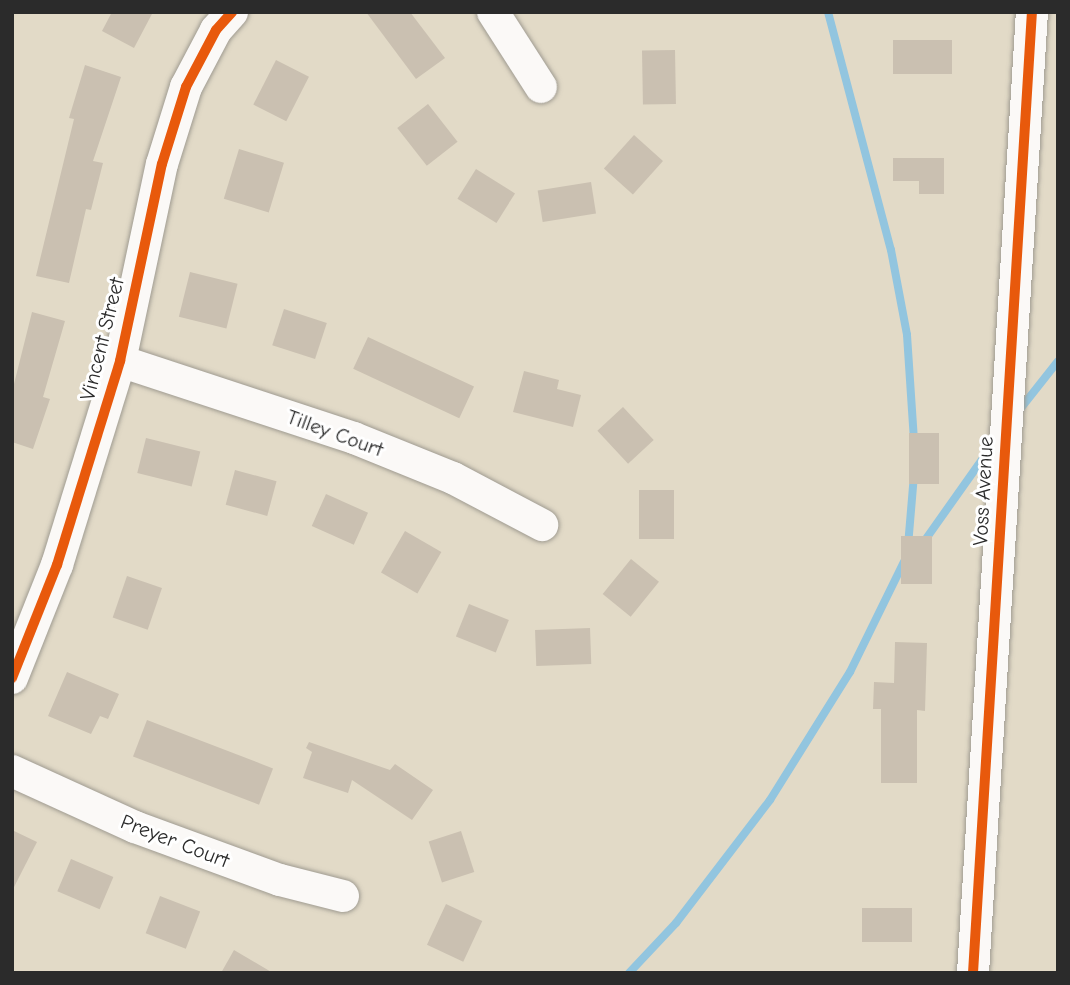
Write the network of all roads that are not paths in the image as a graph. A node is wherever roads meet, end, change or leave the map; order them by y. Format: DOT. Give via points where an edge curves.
graph roads {
  1 [pos="232,12"];
  2 [pos="493,12"];
  3 [pos="1032,12"];
  4 [pos="541,87"];
  5 [pos="120,361"];
  6 [pos="542,525"];
  7 [pos="12,678"];
  8 [pos="12,771"];
  9 [pos="343,897"];
  10 [pos="974,973"];
  1 -- 5 [label="street, Vincent Street" via="216,30 186,87 162,164"];
  2 -- 4 [label="street"];
  3 -- 10 [label="street, Voss Avenue"];
  5 -- 6 [label="street, Tilley Court" via="354,438 453,478"];
  5 -- 7 [label="street, Vincent Street" via="57,565"];
  8 -- 9 [label="street, Preyer Court" via="135,827 280,880"];
}
